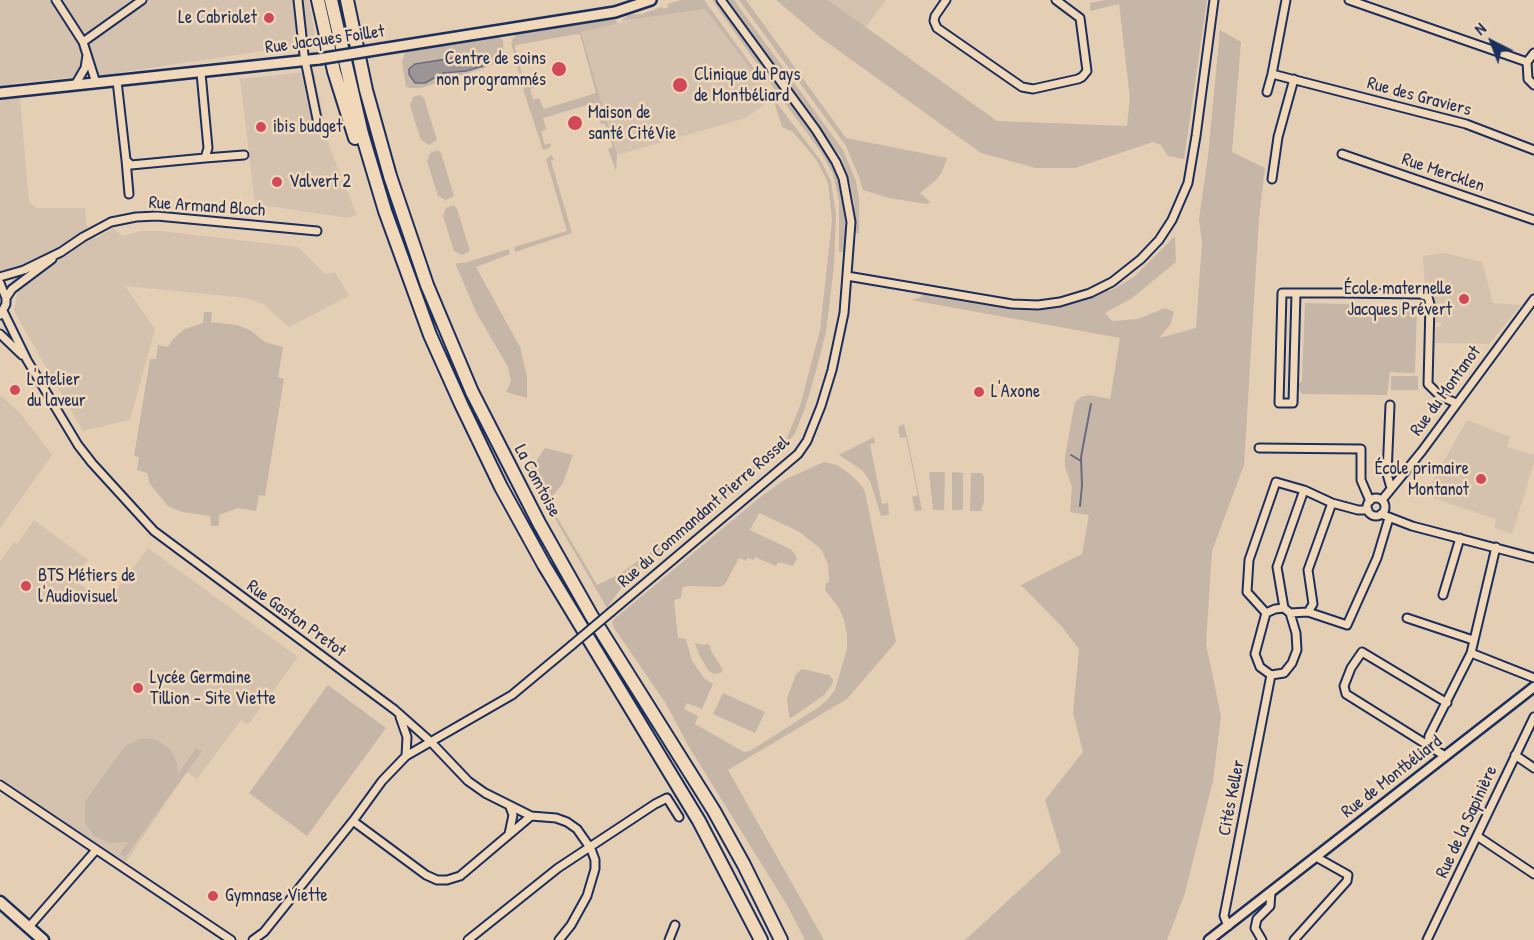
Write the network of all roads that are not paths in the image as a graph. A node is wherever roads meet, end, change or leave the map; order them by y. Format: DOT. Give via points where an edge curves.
graph roads {
  1 [pos="56,0"];
  2 [pos="142,0"];
  3 [pos="298,0"];
  4 [pos="318,0"];
  5 [pos="331,0"];
  6 [pos="347,0"];
  7 [pos="651,0"];
  8 [pos="721,0"];
  9 [pos="946,0"];
  10 [pos="1056,0"];
  11 [pos="1214,0"];
  12 [pos="1286,0"];
  13 [pos="1349,0"];
  14 [pos="83,42"];
  15 [pos="1534,53"];
  16 [pos="87,55"];
  17 [pos="306,61"];
  18 [pos="1527,62"];
  19 [pos="201,73"];
  20 [pos="1272,74"];
  21 [pos="1294,79"];
  22 [pos="117,81"];
  23 [pos="96,83"];
  24 [pos="75,85"];
  25 [pos="1534,85"];
  26 [pos="1267,92"];
  27 [pos="0,93"];
  28 [pos="317,119"];
  29 [pos="1534,150"];
  30 [pos="1342,154"];
  31 [pos="244,155"];
  32 [pos="205,158"];
  33 [pos="126,160"];
  34 [pos="1272,179"];
  35 [pos="129,194"];
  36 [pos="385,211"];
  37 [pos="1534,220"];
  38 [pos="317,231"];
  39 [pos="61,252"];
  40 [pos="848,276"];
  41 [pos="0,277"];
  42 [pos="0,283"];
  43 [pos="1296,293"];
  44 [pos="6,298"];
  45 [pos="1534,299"];
  46 [pos="2,313"];
  47 [pos="0,334"];
  48 [pos="27,360"];
  49 [pos="1456,404"];
  50 [pos="1390,405"];
  51 [pos="1260,448"];
  52 [pos="1391,488"];
  53 [pos="1304,490"];
  54 [pos="1382,500"];
  55 [pos="1370,501"];
  56 [pos="1332,503"];
  57 [pos="1368,510"];
  58 [pos="1382,514"];
  59 [pos="1389,518"];
  60 [pos="1460,538"];
  61 [pos="1496,547"];
  62 [pos="1534,558"];
  63 [pos="1443,595"];
  64 [pos="1287,611"];
  65 [pos="1308,612"];
  66 [pos="1266,613"];
  67 [pos="1407,618"];
  68 [pos="1473,640"];
  69 [pos="1471,653"];
  70 [pos="1271,675"];
  71 [pos="1534,678"];
  72 [pos="1534,687"];
  73 [pos="1447,703"];
  74 [pos="395,710"];
  75 [pos="1534,717"];
  76 [pos="430,741"];
  77 [pos="1428,745"];
  78 [pos="1515,755"];
  79 [pos="406,756"];
  80 [pos="1445,756"];
  81 [pos="1534,768"];
  82 [pos="0,785"];
  83 [pos="510,807"];
  84 [pos="531,816"];
  85 [pos="679,817"];
  86 [pos="353,821"];
  87 [pos="509,834"];
  88 [pos="1477,836"];
  89 [pos="591,849"];
  90 [pos="96,850"];
  91 [pos="1316,857"];
  92 [pos="1534,874"];
  93 [pos="1271,892"];
  94 [pos="0,902"];
  95 [pos="0,912"];
  96 [pos="675,925"];
  97 [pos="1228,926"];
  98 [pos="28,928"];
  99 [pos="36,940"];
  100 [pos="43,940"];
  101 [pos="231,940"];
  102 [pos="254,940"];
  103 [pos="468,940"];
  104 [pos="559,940"];
  105 [pos="669,940"];
  106 [pos="762,940"];
  107 [pos="781,940"];
  108 [pos="1209,940"];
  109 [pos="1262,940"];
  110 [pos="1294,940"];
  111 [pos="1427,940"];
  1 -- 14 [label="street"];
  2 -- 14 [label="street"];
  3 -- 17 [label="street"];
  4 -- 36 [label="highway" via="339,91"];
  5 -- 36 [label="highway, La Comtoise" via="362,134"];
  6 -- 107 [label="highway, La Comtoise" via="366,90 393,186 431,294 472,392 550,543 714,811"];
  7 -- 17 [label="main road, Rue Jacques Foillet, bridge" via="615,12"];
  8 -- 40 [label="street, Rue du Commandant Pierre Rossel" via="836,162 847,193 851,222"];
  9 -- 10 [label="street" via="935,16 937,28 1022,87 1033,89 1078,79 1087,71 1080,18"];
  11 -- 40 [label="street" via="1188,183 1159,240 1112,282 1090,293 1038,305"];
  12 -- 20 [label="street"];
  13 -- 18 [label="street"];
  14 -- 16 [label="street"];
  15 -- 18 [label="street"];
  16 -- 23 [label="street"];
  16 -- 24 [label="street"];
  17 -- 19 [label="main road, Rue Jacques Foillet"];
  17 -- 28 [label="street"];
  18 -- 25 [label="street" via="1528,79"];
  19 -- 22 [label="main road, Rue Jacques Foillet"];
  19 -- 32 [label="street" via="208,148"];
  20 -- 21 [label="street, Rue des Graviers"];
  20 -- 26 [label="street"];
  21 -- 29 [label="street, Rue des Graviers" via="1466,124"];
  21 -- 34 [label="street" via="1278,137"];
  22 -- 23 [label="main road, Rue Jacques Foillet"];
  22 -- 33 [label="street"];
  23 -- 24 [label="main road, Rue Jacques Foillet"];
  24 -- 27 [label="main road, Rue Jacques Foillet"];
  30 -- 37 [label="street, Rue Mercklen"];
  31 -- 32 [label="street"];
  32 -- 33 [label="street" via="131,165"];
  33 -- 35 [label="street"];
  36 -- 106 [label="highway, La Comtoise" via="430,335 501,487 699,821"];
  38 -- 39 [label="street, Rue Armand Bloch" via="136,217 104,225"];
  39 -- 41 [label="street, Rue Armand Bloch"];
  39 -- 44 [label="street" via="12,289"];
  40 -- 76 [label="street, Rue du Commandant Pierre Rossel, bridge" via="832,370 807,441 798,454 512,695"];
  42 -- 44 [label="street"];
  43 -- 43 [label="street" via="1282,293 1279,403 1293,404"];
  43 -- 49 [label="street" via="1428,297 1428,384"];
  44 -- 46 [label="street"];
  45 -- 49 [label="street, Rue du Montanot"];
  46 -- 48 [label="street, Rue Gaston Pretot"];
  47 -- 48 [label="street, Rue Gaston Pretot"];
  48 -- 74 [label="street, Rue Gaston Pretot" via="92,463 154,531"];
  49 -- 52 [label="street, Rue du Montanot"];
  50 -- 52 [label="street" via="1387,474"];
  51 -- 55 [label="street" via="1361,449 1361,480"];
  52 -- 54 [label="street, Rue du Montanot"];
  53 -- 56 [label="street"];
  53 -- 64 [label="street" via="1277,567"];
  53 -- 66 [label="street" via="1276,482 1249,560 1247,592"];
  54 -- 55 [label="street"];
  54 -- 58 [label="street"];
  55 -- 57 [label="street"];
  56 -- 57 [label="street"];
  56 -- 65 [label="street" via="1308,570 1313,604"];
  57 -- 58 [label="street" via="1374,515"];
  58 -- 59 [label="street"];
  59 -- 60 [label="street"];
  59 -- 65 [label="street" via="1377,558 1347,625"];
  60 -- 61 [label="street"];
  60 -- 63 [label="street"];
  61 -- 62 [label="street"];
  61 -- 68 [label="street"];
  64 -- 65 [label="street"];
  64 -- 66 [label="street" via="1275,609"];
  64 -- 70 [label="street" via="1296,633 1297,650 1284,673"];
  66 -- 70 [label="street" via="1255,654 1260,667"];
  67 -- 68 [label="street"];
  68 -- 69 [label="street"];
  69 -- 71 [label="street"];
  69 -- 73 [label="street"];
  70 -- 97 [label="street, Cités Keller" via="1224,916"];
  72 -- 80 [label="street, Rue de Montbéliard"];
  73 -- 77 [label="street"];
  73 -- 77 [label="street" via="1362,652 1351,668 1344,686 1346,694"];
  74 -- 76 [label="street, Rue Gaston Pretot"];
  74 -- 79 [label="street" via="407,737"];
  75 -- 78 [label="street, Rue de la Sapinière"];
  76 -- 79 [label="street, Rue du Commandant Pierre Rossel"];
  76 -- 83 [label="street, Rue Gaston Pretot" via="468,781"];
  77 -- 80 [label="street"];
  78 -- 81 [label="street"];
  78 -- 88 [label="street, Rue de la Sapinière"];
  79 -- 86 [label="street, Rue du Commandant Pierre Rossel"];
  80 -- 91 [label="street, Rue de Montbéliard"];
  82 -- 90 [label="street"];
  83 -- 84 [label="street, Rue Gaston Pretot"];
  83 -- 87 [label="street" via="513,815"];
  84 -- 87 [label="street"];
  84 -- 89 [label="street, Rue Gaston Pretot" via="567,822"];
  85 -- 89 [label="street" via="667,798 599,840"];
  86 -- 87 [label="street" via="426,876 437,880 460,876"];
  86 -- 102 [label="street, Rue du Commandant Pierre Rossel" via="264,933"];
  88 -- 92 [label="street"];
  88 -- 111 [label="street, Rue de la Sapinière"];
  89 -- 103 [label="street" via="544,879"];
  89 -- 104 [label="street" via="595,860 592,886"];
  90 -- 98 [label="street"];
  90 -- 101 [label="street"];
  91 -- 93 [label="street, Rue de Montbéliard"];
  91 -- 110 [label="street" via="1348,875 1347,881"];
  93 -- 97 [label="street, Rue de Montbéliard"];
  93 -- 109 [label="street" via="1270,906 1255,918 1255,928"];
  94 -- 98 [label="main road"];
  95 -- 99 [label="main road"];
  96 -- 105 [label="street"];
  97 -- 108 [label="street, Rue de Montbéliard"];
  98 -- 100 [label="main road"];
}
